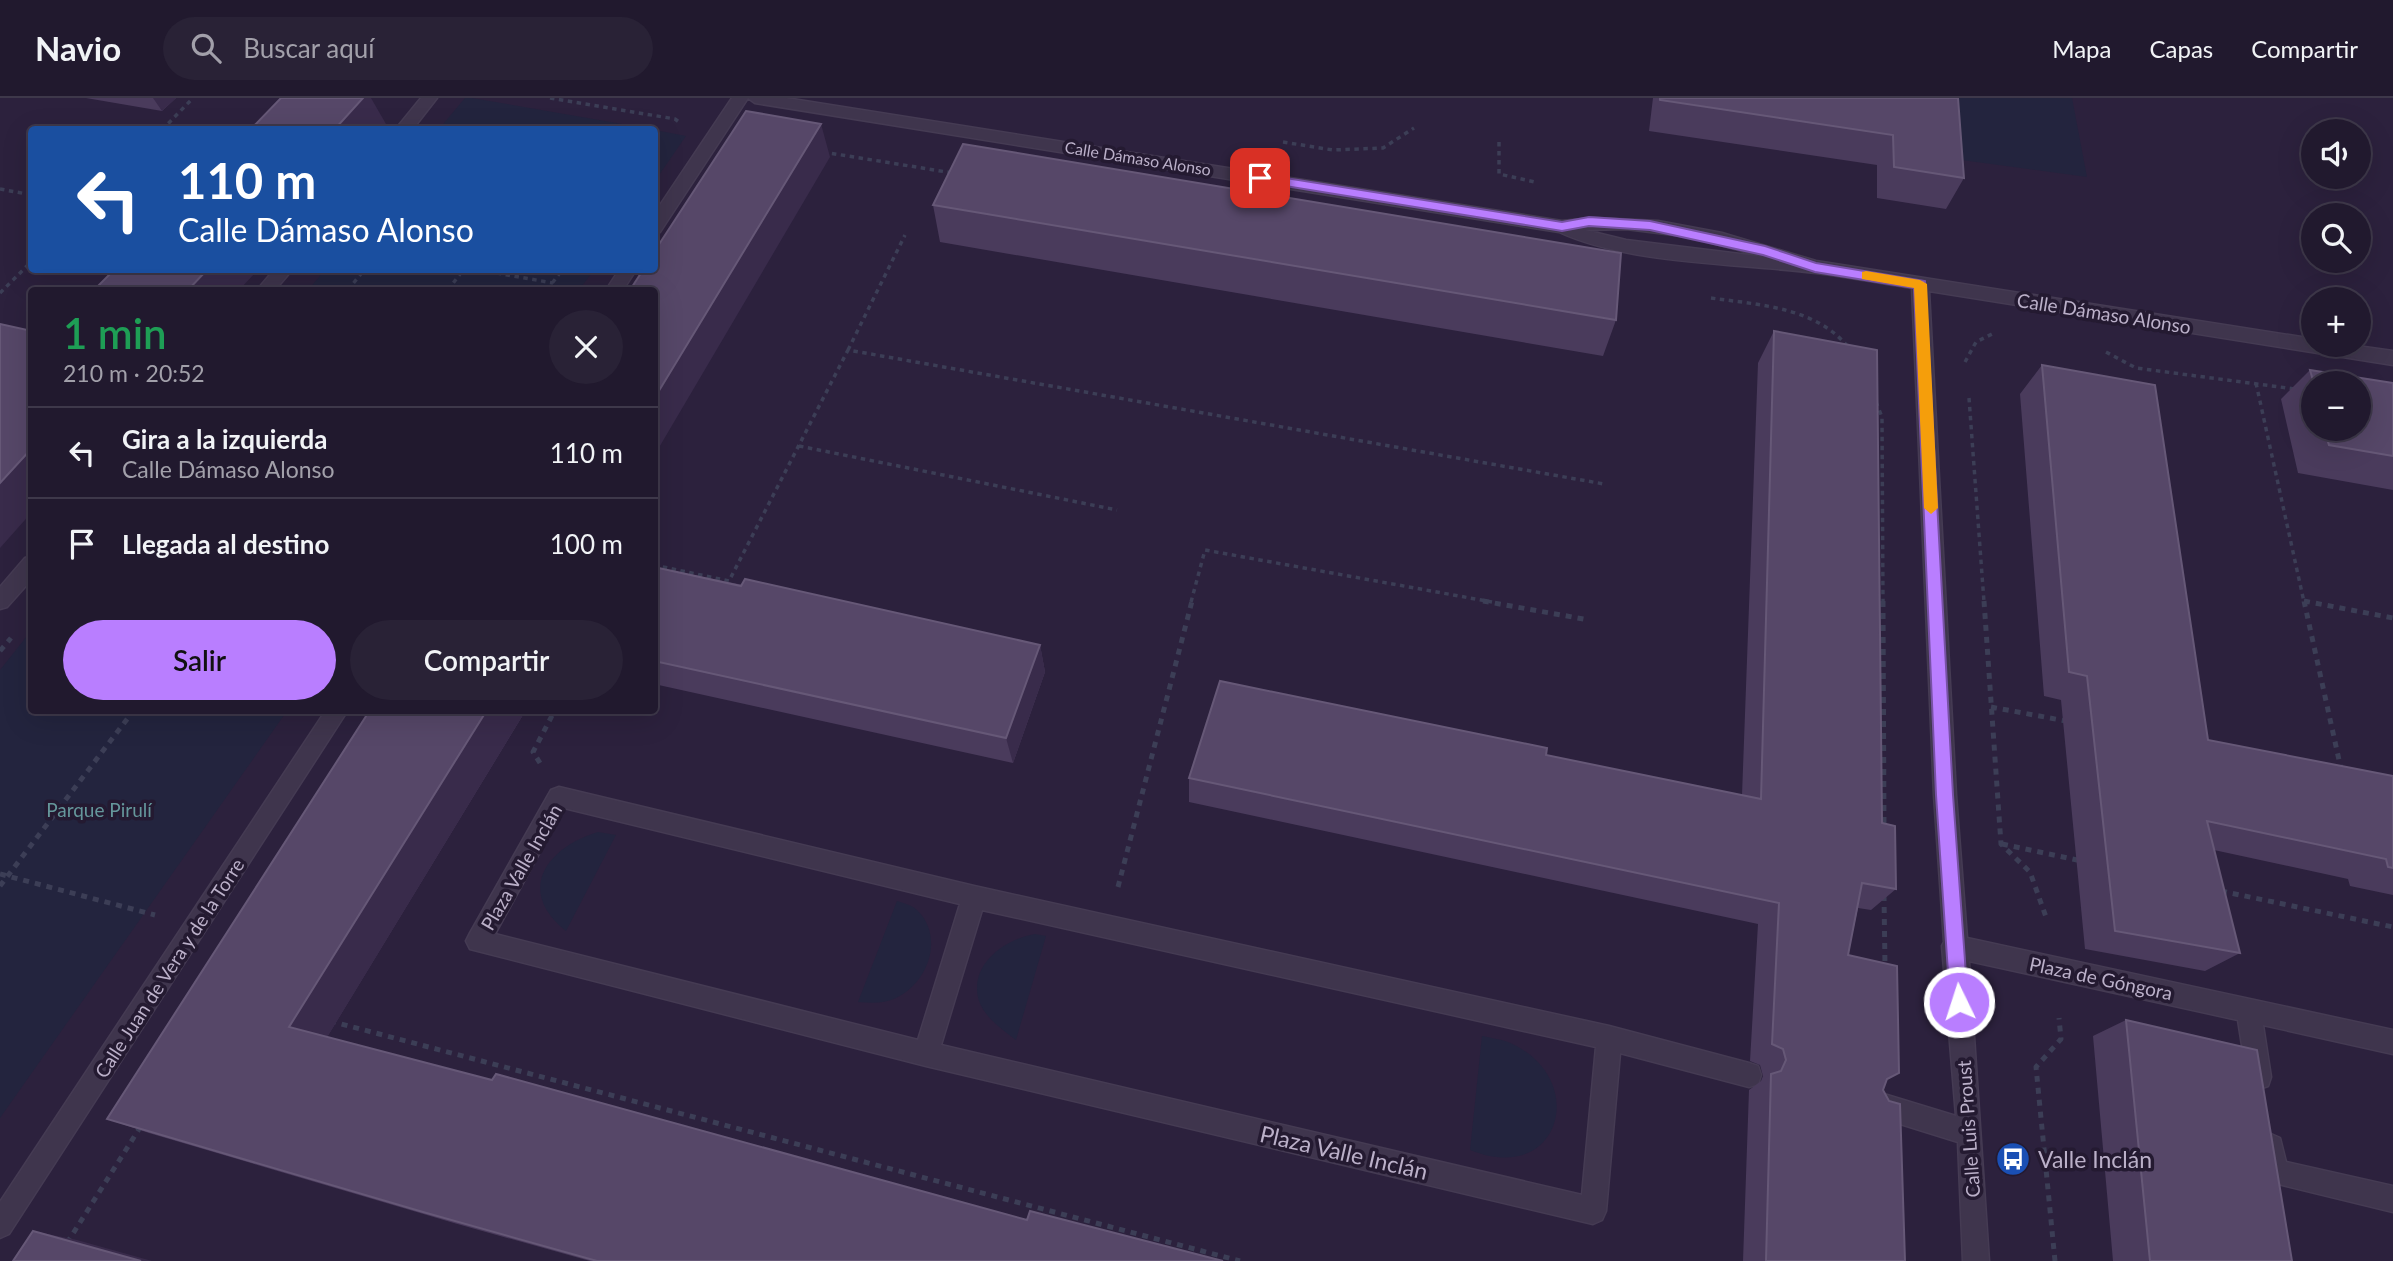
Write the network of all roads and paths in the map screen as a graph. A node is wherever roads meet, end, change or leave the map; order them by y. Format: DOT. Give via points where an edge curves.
graph roads {
  1 [pos="193,98"];
  2 [pos="429,98"];
  3 [pos="550,98"];
  4 [pos="740,98"];
  5 [pos="755,98"];
  6 [pos="683,125"];
  7 [pos="166,126"];
  8 [pos="405,126"];
  9 [pos="1414,128"];
  10 [pos="1270,140"];
  11 [pos="1499,142"];
  12 [pos="818,151"];
  13 [pos="955,173"];
  14 [pos="1540,183"];
  15 [pos="0,189"];
  16 [pos="28,194"];
  17 [pos="658,222"];
  18 [pos="905,235"];
  19 [pos="28,265"];
  20 [pos="280,273"];
  21 [pos="362,273"];
  22 [pos="496,273"];
  23 [pos="560,273"];
  24 [pos="553,283"];
  25 [pos="1920,284"];
  26 [pos="268,287"];
  27 [pos="350,287"];
  28 [pos="550,287"];
  29 [pos="0,293"];
  30 [pos="1706,297"];
  31 [pos="1995,332"];
  32 [pos="848,350"];
  33 [pos="2104,351"];
  34 [pos="1854,356"];
  35 [pos="2393,358"];
  36 [pos="1963,365"];
  37 [pos="2256,383"];
  38 [pos="1967,388"];
  39 [pos="2301,390"];
  40 [pos="1874,396"];
  41 [pos="799,446"];
  42 [pos="1604,484"];
  43 [pos="1117,510"];
  44 [pos="658,566"];
  45 [pos="28,569"];
  46 [pos="0,601"];
  47 [pos="2304,601"];
  48 [pos="2393,618"];
  49 [pos="1588,620"];
  50 [pos="1992,707"];
  51 [pos="131,714"];
  52 [pos="335,714"];
  53 [pos="553,714"];
  54 [pos="2072,723"];
  55 [pos="2328,772"];
  56 [pos="559,797"];
  57 [pos="1884,829"];
  58 [pos="2001,844"];
  59 [pos="2095,864"];
  60 [pos="0,874"];
  61 [pos="8,876"];
  62 [pos="1884,884"];
  63 [pos="0,886"];
  64 [pos="2217,890"];
  65 [pos="974,897"];
  66 [pos="2046,916"];
  67 [pos="1108,925"];
  68 [pos="197,926"];
  69 [pos="2393,928"];
  70 [pos="1954,946"];
  71 [pos="1885,979"];
  72 [pos="2248,1010"];
  73 [pos="321,1018"];
  74 [pos="2059,1018"];
  75 [pos="1609,1038"];
  76 [pos="2393,1042"];
  77 [pos="926,1054"];
  78 [pos="1749,1074"];
  79 [pos="1872,1104"];
  80 [pos="144,1121"];
  81 [pos="1970,1133"];
  82 [pos="2393,1199"];
  83 [pos="0,1225"];
  84 [pos="62,1249"];
  85 [pos="1240,1261"];
  86 [pos="1976,1261"];
  87 [pos="2055,1261"];
  1 -- 7 [label="path"];
  2 -- 8 [label="street"];
  3 -- 6 [label="path" via="675,119"];
  4 -- 17 [label="street"];
  5 -- 25 [label="street, Calle Dámaso Alonso" via="1562,226 1582,237 1611,243"];
  9 -- 10 [label="path" via="1383,148 1333,149"];
  11 -- 14 [label="path" via="1499,174"];
  12 -- 13 [label="path"];
  15 -- 16 [label="path"];
  18 -- 32 [label="path"];
  19 -- 29 [label="path"];
  20 -- 26 [label="street"];
  21 -- 27 [label="path"];
  22 -- 24 [label="path"];
  23 -- 24 [label="path"];
  24 -- 28 [label="path"];
  25 -- 35 [label="street, Calle Dámaso Alonso"];
  25 -- 70 [label="street, Calle Luis Proust"];
  30 -- 34 [label="path" via="1797,312 1842,335"];
  31 -- 36 [label="path" via="1976,342"];
  32 -- 41 [label="path"];
  32 -- 42 [label="path"];
  33 -- 37 [label="path" via="2136,368"];
  37 -- 39 [label="path"];
  37 -- 47 [label="path"];
  38 -- 50 [label="path"];
  40 -- 57 [label="path" via="1882,417"];
  41 -- 43 [label="path"];
  41 -- 44 [label="path" via="729,581"];
  45 -- 46 [label="street"];
  47 -- 48 [label="path"];
  47 -- 55 [label="path" via="2342,775"];
  49 -- 67 [label="path" via="1205,550"];
  50 -- 54 [label="path"];
  50 -- 58 [label="path"];
  51 -- 61 [label="path"];
  52 -- 68 [label="street, Calle Juan de Vera y de la Torre"];
  53 -- 56 [label="path" via="533,752"];
  56 -- 65 [label="street, Plaza Valle Inclán"];
  56 -- 77 [label="street, Plaza Valle Inclán" via="478,942"];
  58 -- 59 [label="path"];
  58 -- 66 [label="path" via="2030,872"];
  60 -- 61 [label="path"];
  61 -- 63 [label="path"];
  61 -- 68 [label="path"];
  62 -- 71 [label="path"];
  64 -- 69 [label="path"];
  65 -- 67 [label="street, Plaza Valle Inclán"];
  65 -- 77 [label="street"];
  67 -- 75 [label="street, Plaza Valle Inclán"];
  68 -- 83 [label="street, Calle Juan de Vera y de la Torre"];
  70 -- 72 [label="street, Plaza de Góngora"];
  70 -- 81 [label="street, Calle Luis Proust"];
  72 -- 76 [label="street, Plaza de Góngora"];
  72 -- 82 [label="street" via="2275,1172"];
  73 -- 85 [label="path"];
  74 -- 87 [label="path" via="2060,1039 2036,1067"];
  75 -- 77 [label="street, Plaza Valle Inclán" via="1593,1211"];
  75 -- 78 [label="street, Plaza Valle Inclán"];
  79 -- 81 [label="street"];
  80 -- 84 [label="path"];
  81 -- 86 [label="street, Calle Luis Proust"];
}
